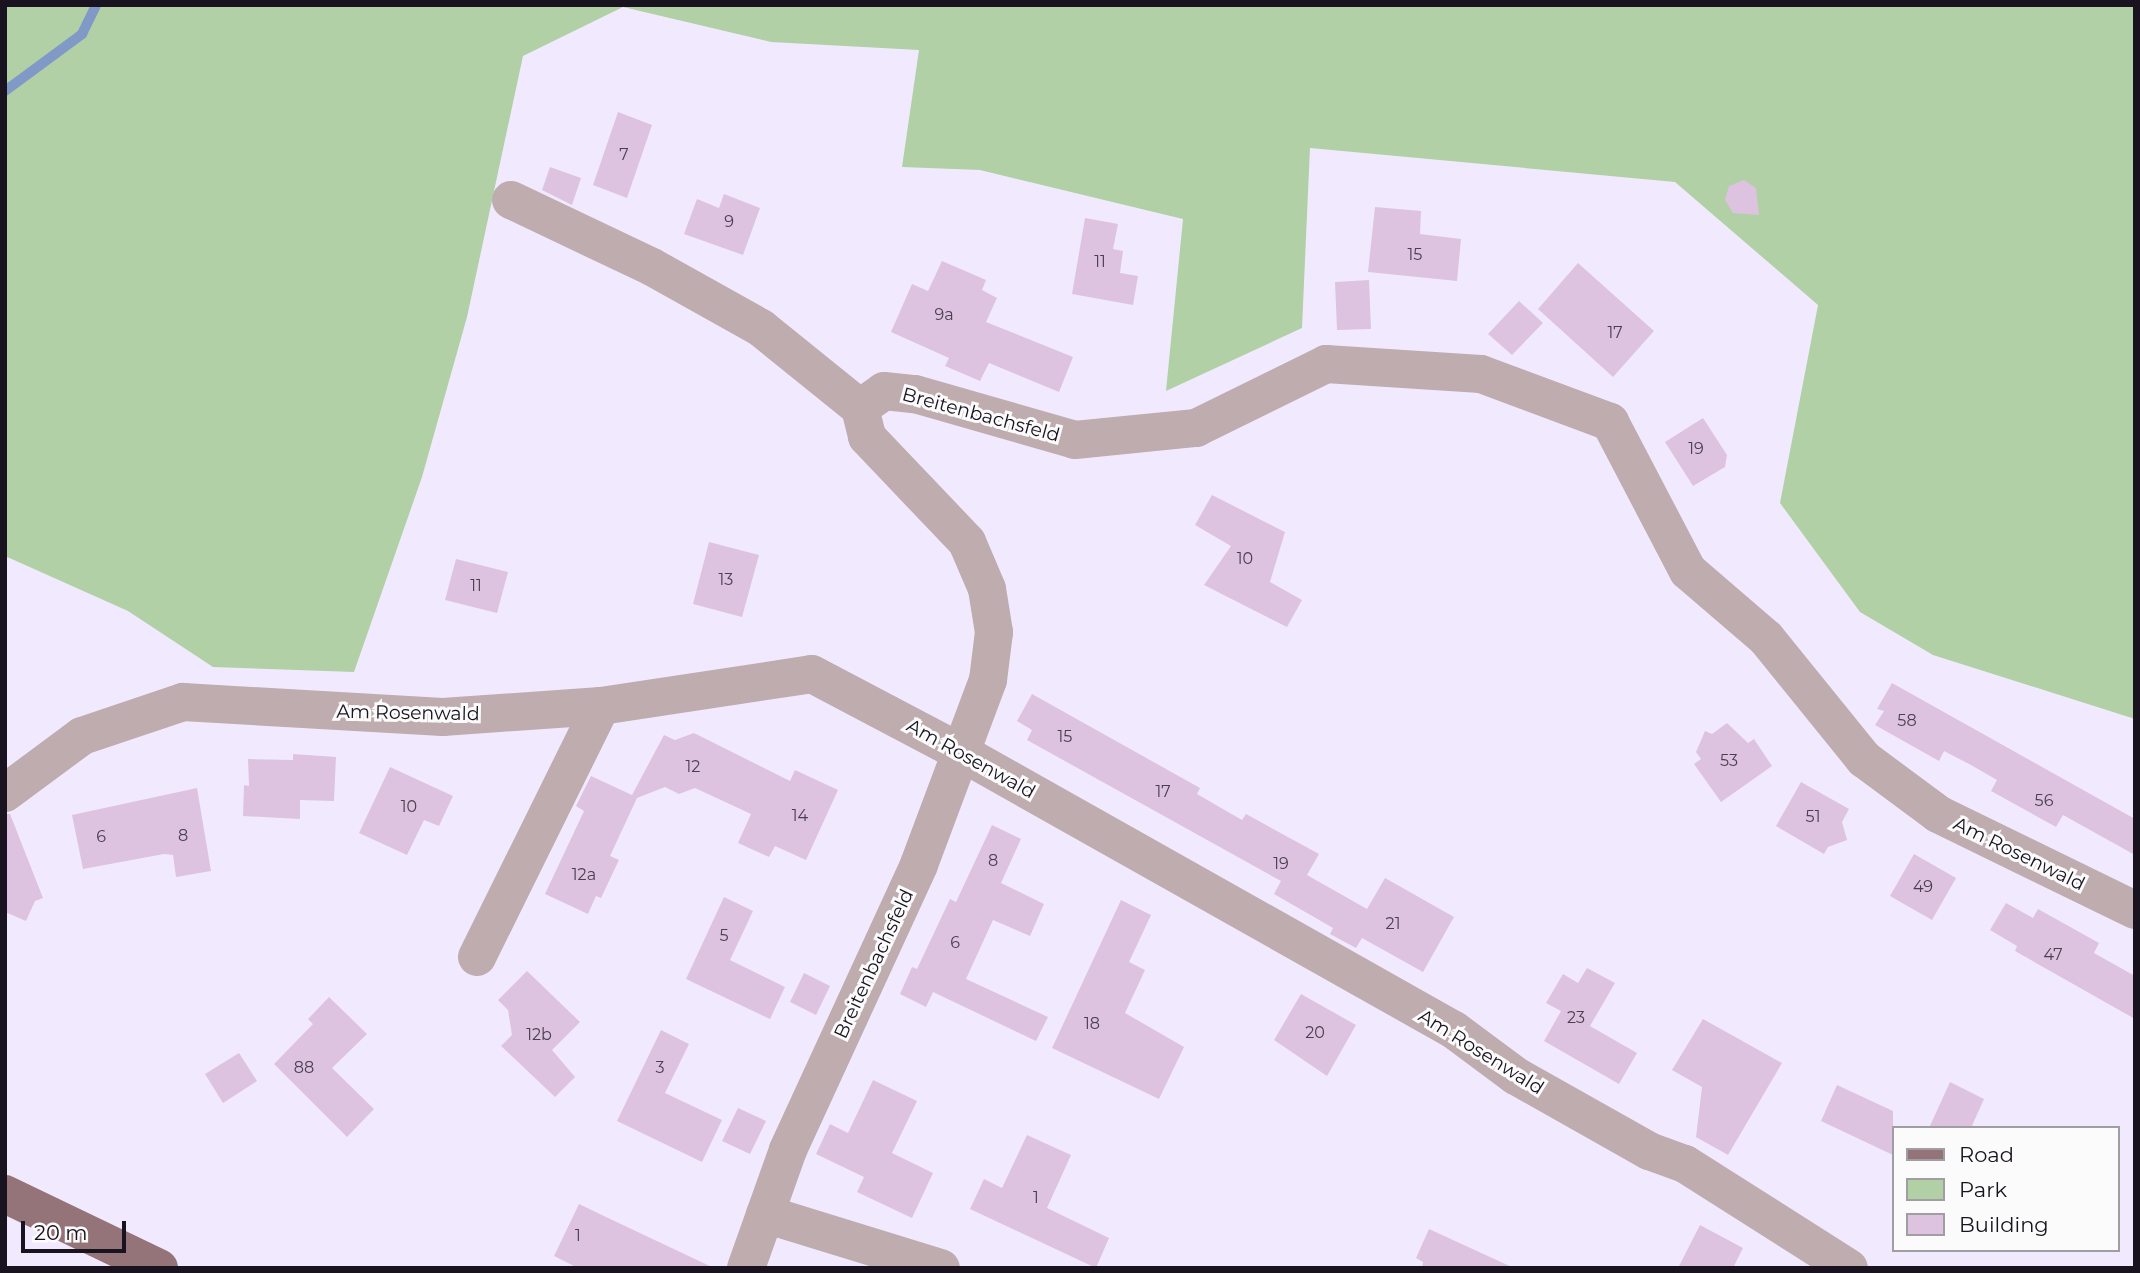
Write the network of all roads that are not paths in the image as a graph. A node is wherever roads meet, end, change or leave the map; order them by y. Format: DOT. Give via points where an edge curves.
graph roads {
  1 [pos="512,200"];
  2 [pos="860,408"];
  3 [pos="1766,638"];
  4 [pos="601,706"];
  5 [pos="962,752"];
  6 [pos="5,793"];
  7 [pos="2135,910"];
  8 [pos="477,957"];
  9 [pos="5,1194"];
  10 [pos="765,1214"];
  11 [pos="159,1268"];
  12 [pos="746,1268"];
  13 [pos="941,1268"];
  14 [pos="1849,1268"];
  1 -- 2 [label="street" via="652,267 761,328"];
  2 -- 3 [label="street, Breitenbachsfeld" via="884,391 915,394 1075,440 1196,428 1326,364 1481,374 1610,422 1688,571"];
  2 -- 5 [label="street, Breitenbachsfeld" via="867,437 967,542 987,589 994,632 988,680"];
  3 -- 7 [label="street, Am Rosenwald" via="1847,739 1903,792 1983,838"];
  4 -- 5 [label="street, Am Rosenwald" via="812,674"];
  4 -- 6 [label="street, Am Rosenwald" via="443,717 183,702 82,736"];
  4 -- 8 [label="street"];
  5 -- 10 [label="street, Breitenbachsfeld" via="919,865 788,1150"];
  5 -- 14 [label="street, Am Rosenwald" via="1454,1030 1516,1076 1649,1151 1711,1179 1761,1216"];
  9 -- 11 [label="main road"];
  10 -- 12 [label="street, Breitenbachsfeld"];
  10 -- 13 [label="street"];
}
